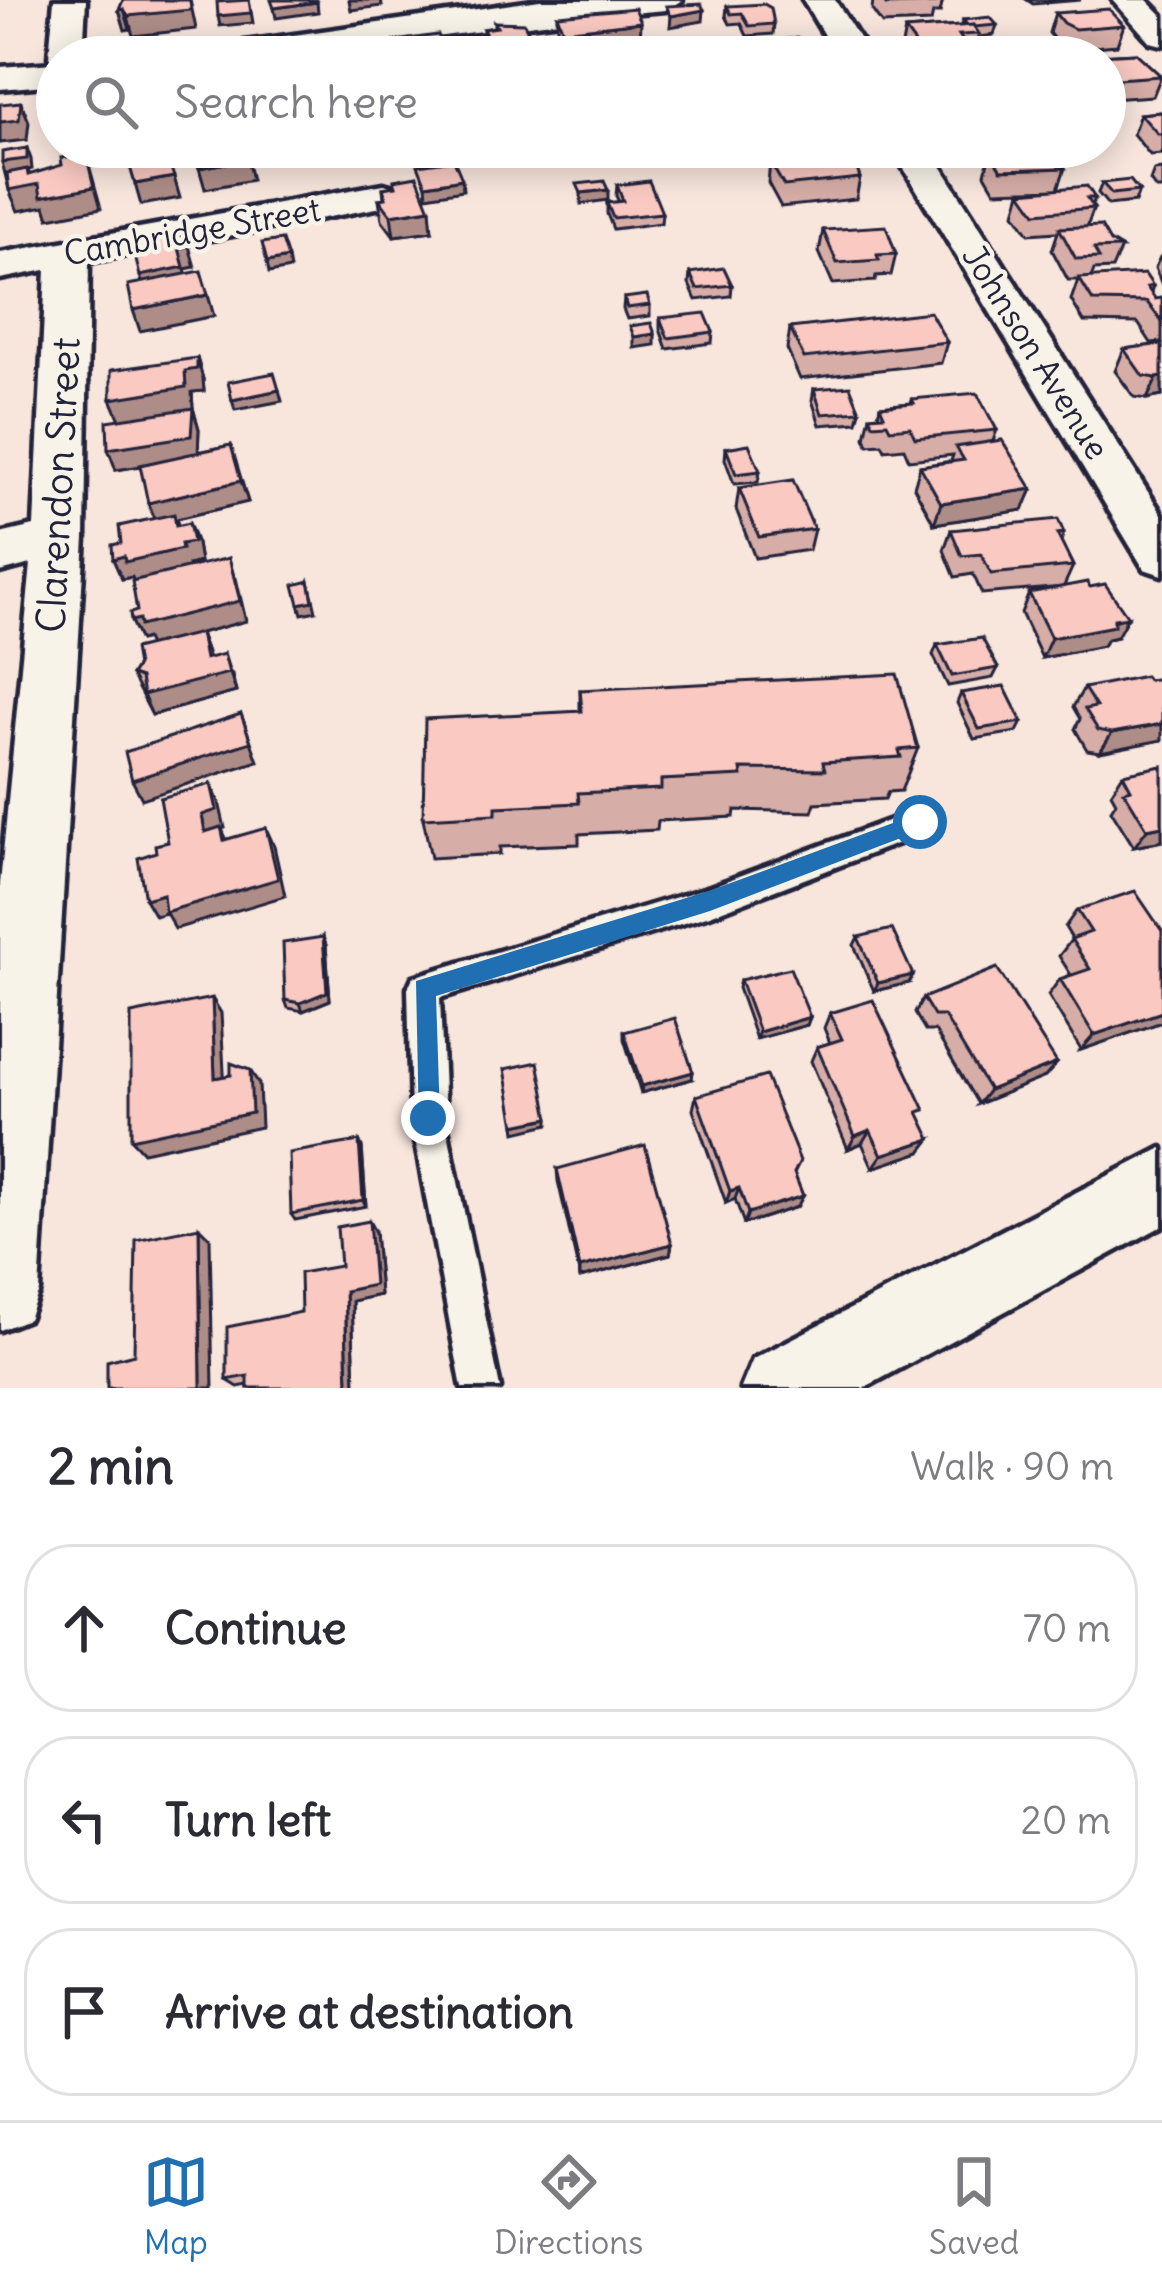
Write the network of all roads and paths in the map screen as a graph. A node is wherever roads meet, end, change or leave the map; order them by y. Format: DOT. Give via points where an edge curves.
graph roads {
  1 [pos="70,0"];
  2 [pos="666,0"];
  3 [pos="819,0"];
  4 [pos="1129,0"];
  5 [pos="1162,35"];
  6 [pos="67,36"];
  7 [pos="356,36"];
  8 [pos="841,36"];
  9 [pos="36,75"];
  10 [pos="0,78"];
  11 [pos="923,168"];
  12 [pos="384,196"];
  13 [pos="68,253"];
  14 [pos="0,266"];
  15 [pos="59,538"];
  16 [pos="0,553"];
  17 [pos="1162,556"];
  18 [pos="920,822"];
  19 [pos="1162,1185"];
  20 [pos="0,1291"];
  21 [pos="481,1388"];
  22 [pos="782,1388"];
  1 -- 6 [label="street"];
  2 -- 7 [label="street"];
  3 -- 8 [label="street"];
  4 -- 5 [label="street"];
  9 -- 10 [label="street"];
  11 -- 17 [label="street, Johnson Avenue"];
  12 -- 13 [label="street, Cambridge Street"];
  13 -- 14 [label="street, Cambridge Street"];
  13 -- 15 [label="street, Clarendon Street"];
  15 -- 16 [label="street"];
  15 -- 20 [label="street, Clarendon Street"];
  18 -- 21 [label="lane" via="710,901 424,988 428,1118"];
  19 -- 22 [label="street"];
}
